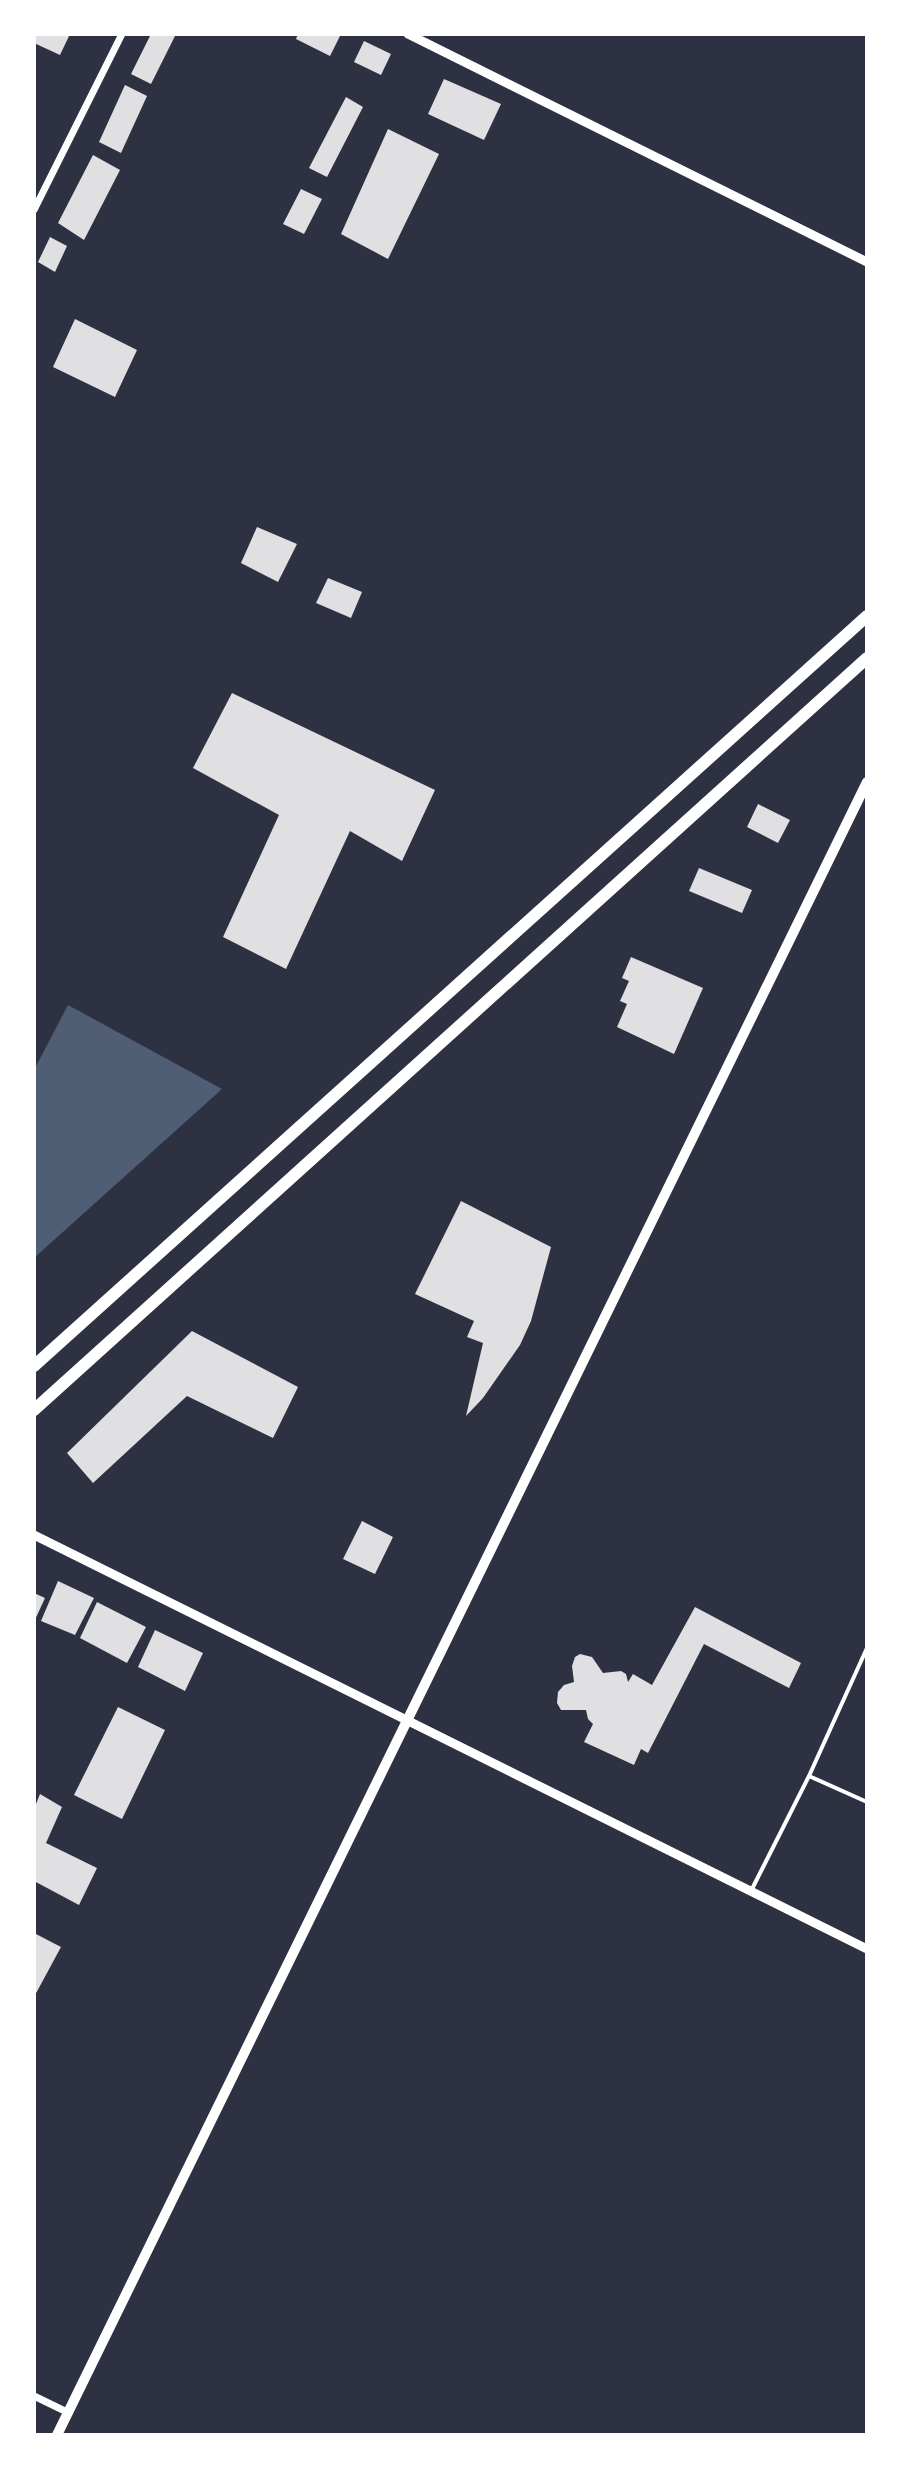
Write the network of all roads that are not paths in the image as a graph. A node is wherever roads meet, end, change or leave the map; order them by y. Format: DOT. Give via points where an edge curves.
graph roads {
  1 [pos="122,34"];
  2 [pos="408,34"];
  3 [pos="34,210"];
  4 [pos="867,262"];
  5 [pos="867,616"];
  6 [pos="867,658"];
  7 [pos="867,782"];
  8 [pos="34,1366"];
  9 [pos="34,1410"];
  10 [pos="34,1535"];
  11 [pos="867,1648"];
  12 [pos="408,1721"];
  13 [pos="809,1776"];
  14 [pos="867,1802"];
  15 [pos="751,1892"];
  16 [pos="867,1949"];
  17 [pos="34,2396"];
  18 [pos="69,2413"];
  19 [pos="57,2435"];
  1 -- 3 [label="street"];
  2 -- 4 [label="street"];
  5 -- 8 [label="highway"];
  6 -- 9 [label="highway"];
  7 -- 12 [label="main road"];
  10 -- 12 [label="street"];
  11 -- 13 [label="lane"];
  12 -- 15 [label="street"];
  12 -- 18 [label="main road"];
  13 -- 14 [label="lane"];
  13 -- 15 [label="lane"];
  15 -- 16 [label="street"];
  17 -- 18 [label="street"];
  18 -- 19 [label="main road"];
}
